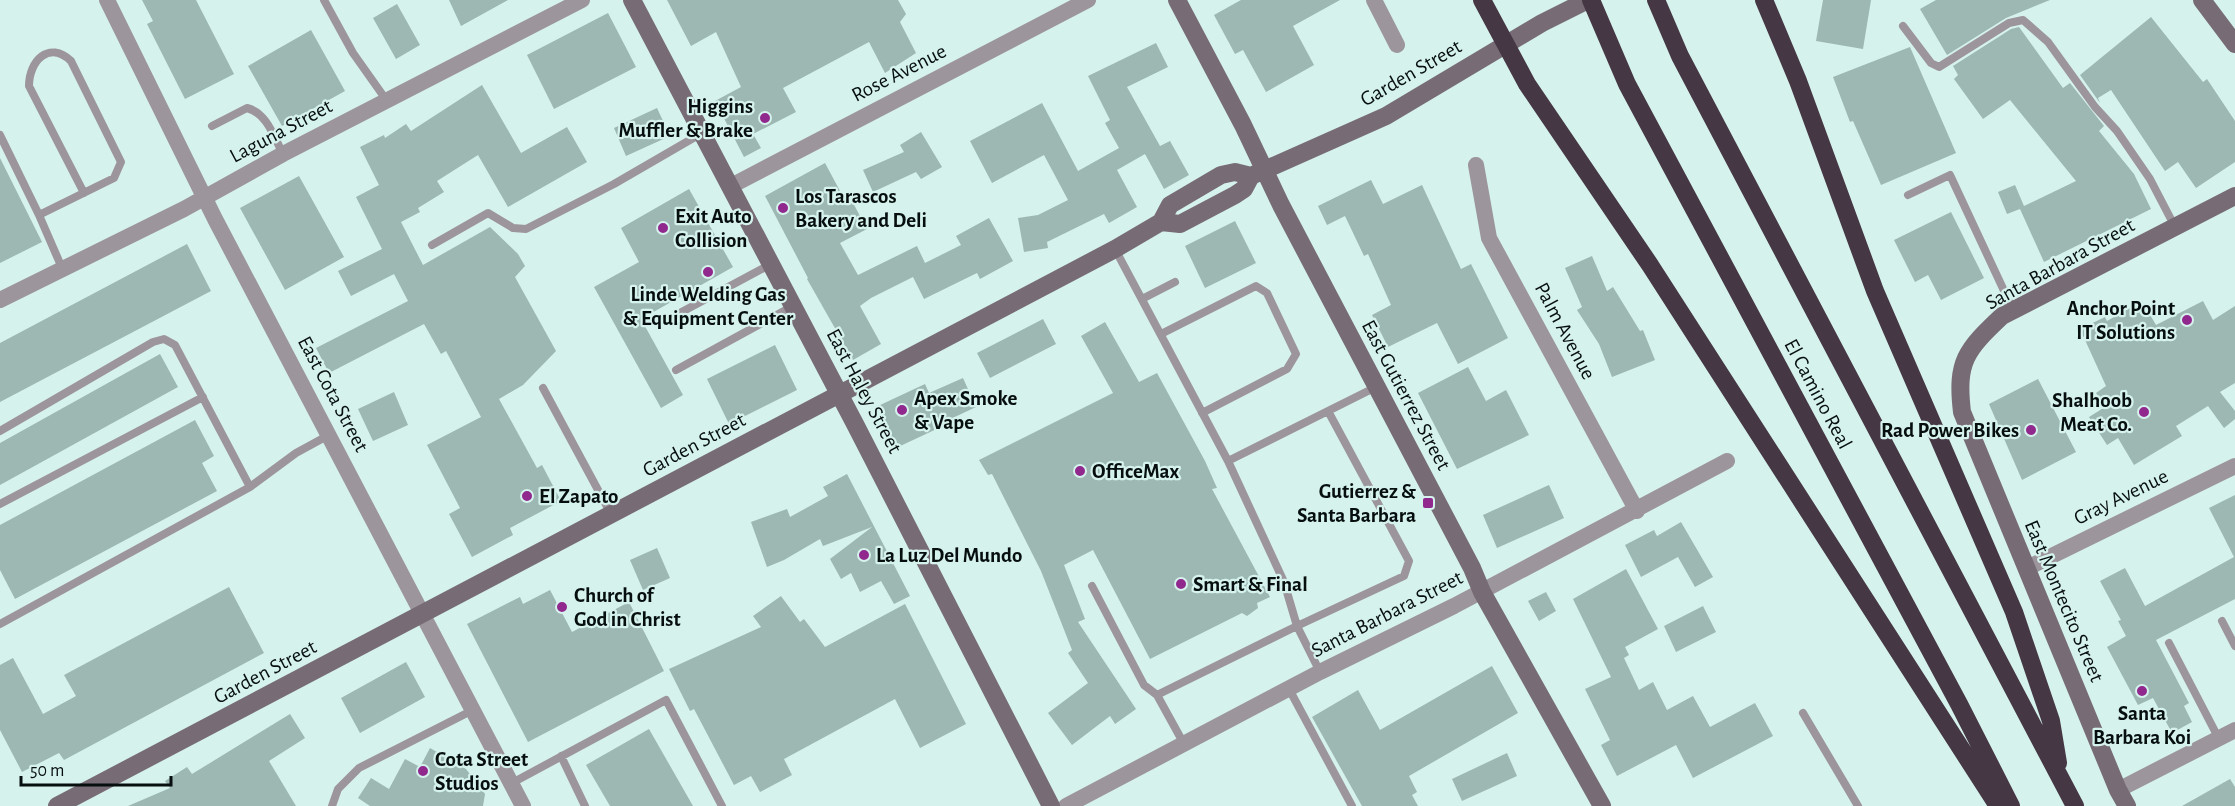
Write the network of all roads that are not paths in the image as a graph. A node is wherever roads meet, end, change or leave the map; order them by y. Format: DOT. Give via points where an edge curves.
graph roads {
  1 [pos="107,0"];
  2 [pos="324,0"];
  3 [pos="582,0"];
  4 [pos="632,0"];
  5 [pos="1089,0"];
  6 [pos="1177,0"];
  7 [pos="1374,0"];
  8 [pos="1482,0"];
  9 [pos="1590,0"];
  10 [pos="1656,0"];
  11 [pos="1764,0"];
  12 [pos="2202,0"];
  13 [pos="1903,26"];
  14 [pos="2234,40"];
  15 [pos="1505,44"];
  16 [pos="1397,45"];
  17 [pos="387,101"];
  18 [pos="212,126"];
  19 [pos="703,133"];
  20 [pos="0,135"];
  21 [pos="283,154"];
  22 [pos="1476,165"];
  23 [pos="1258,173"];
  24 [pos="731,186"];
  25 [pos="84,194"];
  26 [pos="1908,195"];
  27 [pos="2235,196"];
  28 [pos="204,197"];
  29 [pos="39,215"];
  30 [pos="2175,227"];
  31 [pos="432,245"];
  32 [pos="1115,249"];
  33 [pos="772,264"];
  34 [pos="62,268"];
  35 [pos="1175,282"];
  36 [pos="0,299"];
  37 [pos="1142,299"];
  38 [pos="793,306"];
  39 [pos="2014,310"];
  40 [pos="678,314"];
  41 [pos="1161,334"];
  42 [pos="676,370"];
  43 [pos="1376,387"];
  44 [pos="543,388"];
  45 [pos="840,394"];
  46 [pos="203,396"];
  47 [pos="1328,411"];
  48 [pos="1202,412"];
  49 [pos="1962,412"];
  50 [pos="0,431"];
  51 [pos="329,435"];
  52 [pos="1228,461"];
  53 [pos="1727,461"];
  54 [pos="2235,466"];
  55 [pos="250,487"];
  56 [pos="0,504"];
  57 [pos="1637,510"];
  58 [pos="611,514"];
  59 [pos="2026,568"];
  60 [pos="1092,586"];
  61 [pos="1482,592"];
  62 [pos="422,614"];
  63 [pos="2222,621"];
  64 [pos="0,624"];
  65 [pos="1297,626"];
  66 [pos="2169,644"];
  67 [pos="2235,646"];
  68 [pos="1320,672"];
  69 [pos="1288,689"];
  70 [pos="1157,695"];
  71 [pos="473,710"];
  72 [pos="1803,713"];
  73 [pos="2230,734"];
  74 [pos="1184,744"];
  75 [pos="561,756"];
  76 [pos="2060,776"];
  77 [pos="512,783"];
  78 [pos="2123,798"];
  79 [pos="57,806"];
  80 [pos="332,806"];
  81 [pos="523,806"];
  82 [pos="585,806"];
  83 [pos="722,806"];
  84 [pos="1051,806"];
  85 [pos="1066,806"];
  86 [pos="1352,806"];
  87 [pos="1602,806"];
  88 [pos="1858,806"];
  89 [pos="1998,806"];
  90 [pos="2011,806"];
  91 [pos="2075,806"];
  1 -- 28 [label="street, East Cota Street"];
  2 -- 17 [label="lane" via="353,53"];
  3 -- 17 [label="street, Laguna Street"];
  4 -- 19 [label="main road, East Haley Street"];
  5 -- 24 [label="street, Rose Avenue"];
  6 -- 23 [label="main road, East Gutierrez Street"];
  7 -- 16 [label="street"];
  8 -- 15 [label="highway"];
  9 -- 15 [label="main road, Garden Street"];
  9 -- 90 [label="highway, El Camino Real" via="1627,84"];
  10 -- 76 [label="highway, El Camino Real" via="1680,56"];
  11 -- 76 [label="highway" via="1875,291 2014,612 2051,721"];
  12 -- 14 [label="main road"];
  13 -- 30 [label="lane" via="1931,63 1940,67 2009,23 2024,20 2048,42 2117,131"];
  15 -- 23 [label="main road, Garden Street" via="1386,116"];
  15 -- 89 [label="highway" via="1527,84 1650,265"];
  17 -- 21 [label="street, Laguna Street"];
  18 -- 21 [label="lane" via="247,108 255,110"];
  19 -- 24 [label="main road, East Haley Street"];
  19 -- 31 [label="lane" via="526,229 513,228 488,213"];
  20 -- 29 [label="lane"];
  21 -- 28 [label="street, Laguna Street"];
  22 -- 57 [label="street, Palm Avenue" via="1489,238"];
  23 -- 32 [label="main road, Garden Street" via="1235,195 1180,224 1161,222"];
  23 -- 43 [label="main road, East Gutierrez Street"];
  24 -- 33 [label="main road, East Haley Street"];
  25 -- 25 [label="lane" via="114,178 121,162 71,61 63,53 55,52 36,62 29,86"];
  25 -- 29 [label="lane"];
  26 -- 39 [label="lane" via="1950,175"];
  27 -- 30 [label="main road, Santa Barbara Street"];
  28 -- 34 [label="street, Laguna Street"];
  28 -- 51 [label="street, East Cota Street"];
  29 -- 34 [label="lane"];
  30 -- 39 [label="main road, Santa Barbara Street"];
  32 -- 37 [label="lane"];
  32 -- 45 [label="main road, Garden Street"];
  33 -- 38 [label="main road, East Haley Street"];
  33 -- 40 [label="lane"];
  34 -- 36 [label="street, Laguna Street"];
  35 -- 37 [label="lane"];
  37 -- 41 [label="lane"];
  38 -- 42 [label="lane"];
  38 -- 45 [label="main road, East Haley Street"];
  39 -- 49 [label="main road, Santa Barbara Street" via="2002,316 1971,346 1958,380"];
  41 -- 48 [label="lane"];
  41 -- 48 [label="lane" via="1256,286 1267,293 1296,354 1287,369"];
  43 -- 47 [label="lane"];
  43 -- 61 [label="main road, East Gutierrez Street"];
  44 -- 58 [label="lane"];
  45 -- 58 [label="main road, Garden Street"];
  45 -- 84 [label="main road, East Haley Street"];
  46 -- 50 [label="lane" via="175,345 164,339"];
  46 -- 55 [label="lane"];
  46 -- 56 [label="lane"];
  47 -- 52 [label="lane"];
  47 -- 65 [label="lane" via="1409,561 1404,576"];
  48 -- 52 [label="lane"];
  49 -- 59 [label="main road, East Montecito Street"];
  51 -- 55 [label="lane" via="296,453"];
  51 -- 62 [label="street, East Cota Street"];
  52 -- 65 [label="lane" via="1284,582"];
  53 -- 57 [label="street, Santa Barbara Street"];
  54 -- 59 [label="street, Gray Avenue"];
  55 -- 64 [label="lane"];
  57 -- 61 [label="street, Santa Barbara Street"];
  58 -- 62 [label="main road, Garden Street"];
  59 -- 78 [label="main road, East Montecito Street"];
  60 -- 70 [label="lane" via="1144,685"];
  61 -- 68 [label="street, Santa Barbara Street"];
  61 -- 87 [label="main road, East Gutierrez Street"];
  62 -- 71 [label="street, East Cota Street"];
  62 -- 79 [label="main road, Garden Street"];
  63 -- 67 [label="lane"];
  65 -- 68 [label="lane"];
  65 -- 70 [label="lane"];
  66 -- 73 [label="lane"];
  68 -- 69 [label="street, Santa Barbara Street"];
  69 -- 74 [label="street, Santa Barbara Street"];
  69 -- 86 [label="lane"];
  70 -- 74 [label="lane"];
  71 -- 77 [label="street, East Cota Street"];
  71 -- 80 [label="lane" via="359,768 338,789"];
  72 -- 88 [label="lane"];
  73 -- 78 [label="street"];
  74 -- 85 [label="street, Santa Barbara Street"];
  75 -- 77 [label="lane"];
  75 -- 82 [label="lane"];
  75 -- 83 [label="lane" via="666,700"];
  76 -- 91 [label="highway, El Camino Real"];
  77 -- 81 [label="street, East Cota Street"];
}
